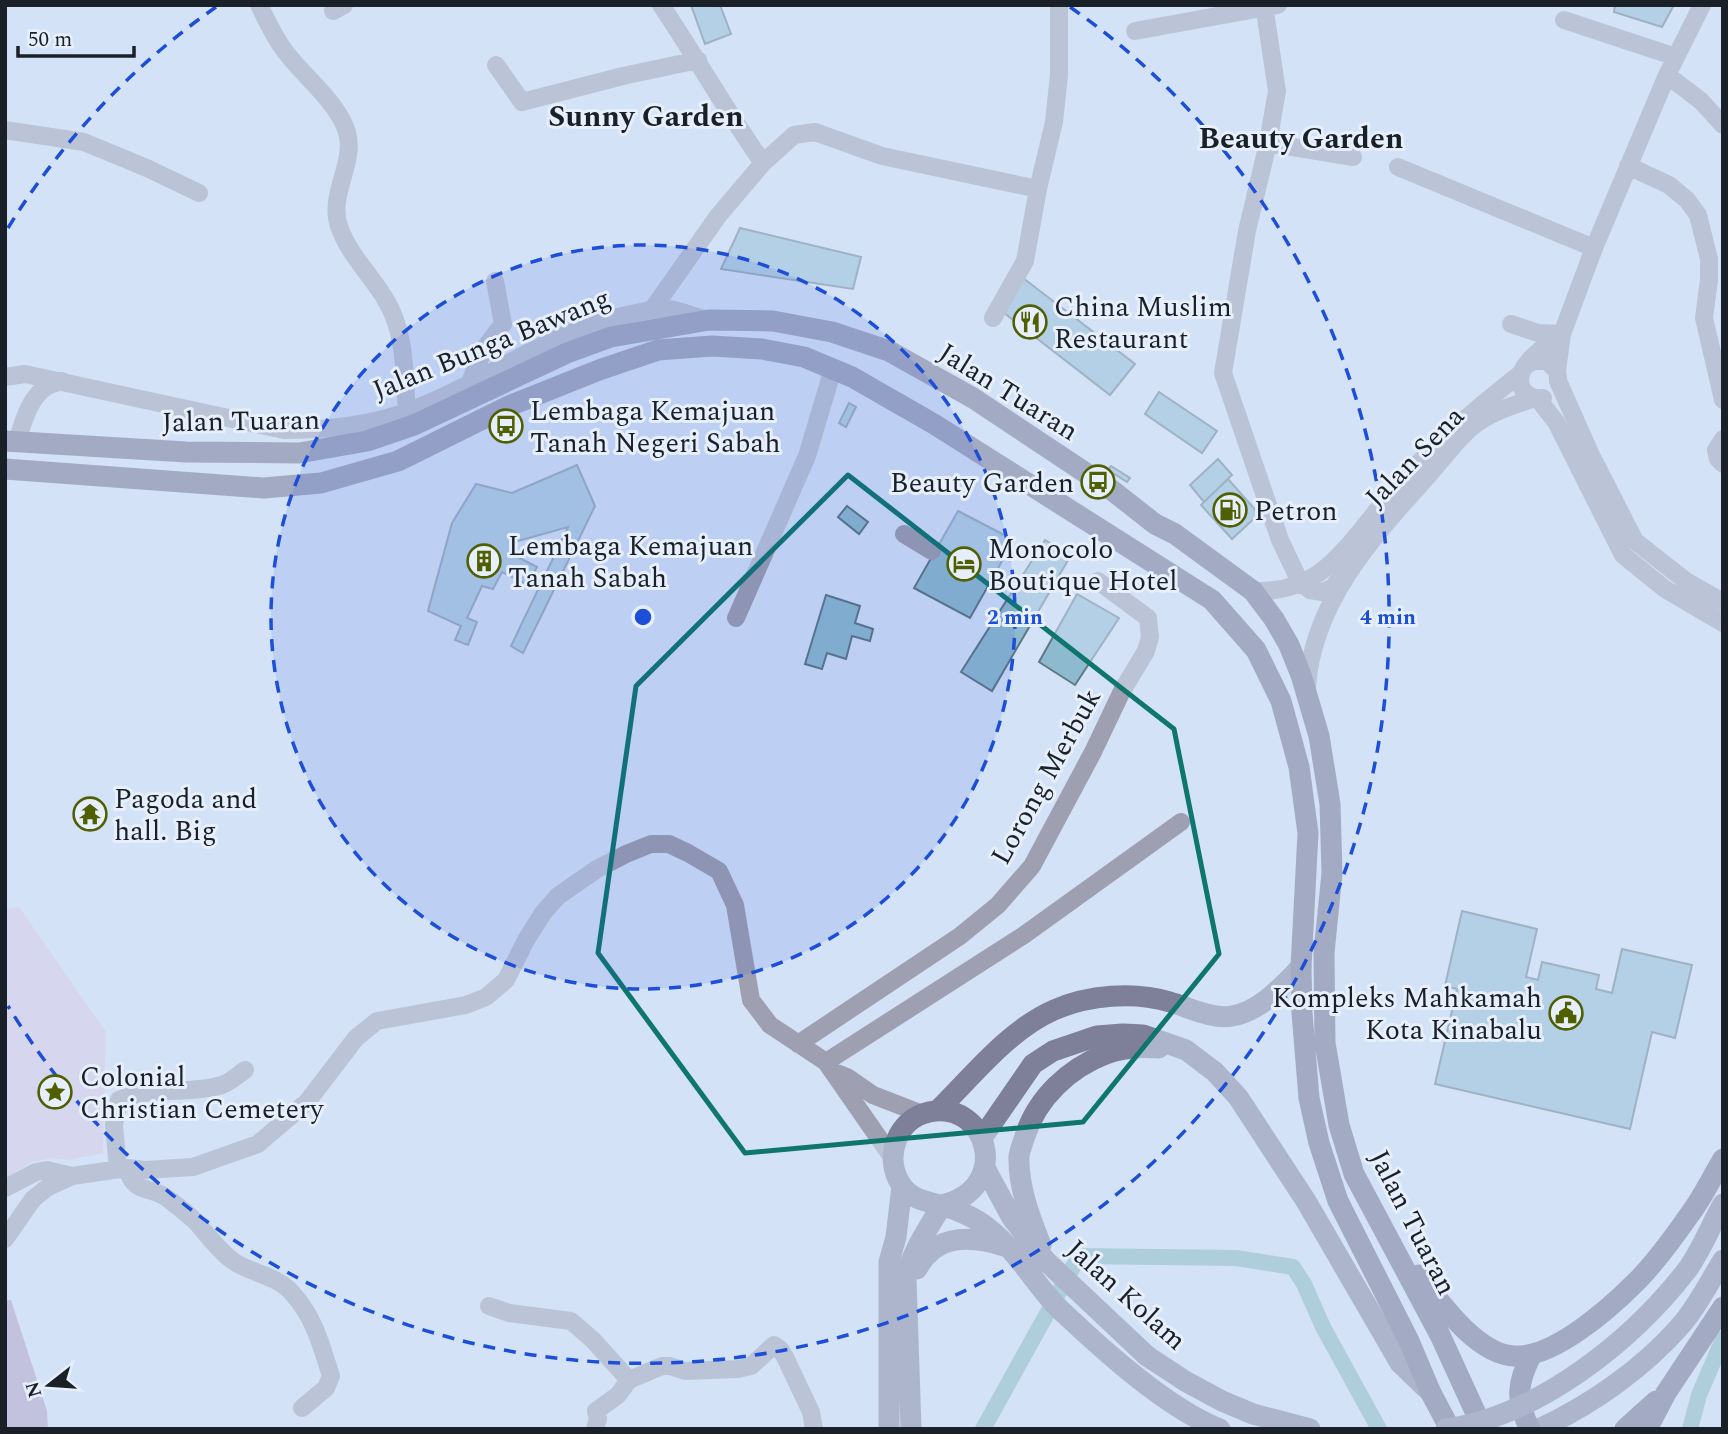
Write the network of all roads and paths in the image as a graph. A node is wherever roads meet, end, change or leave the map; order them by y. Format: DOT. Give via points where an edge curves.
graph roads {
  1 [pos="259,5"];
  2 [pos="661,5"];
  3 [pos="1059,5"];
  4 [pos="1702,5"];
  5 [pos="1269,6"];
  6 [pos="1564,20"];
  7 [pos="1135,31"];
  8 [pos="1676,57"];
  9 [pos="698,60"];
  10 [pos="496,65"];
  11 [pos="1667,75"];
  12 [pos="1723,125"];
  13 [pos="5,130"];
  14 [pos="1268,143"];
  15 [pos="1353,157"];
  16 [pos="763,163"];
  17 [pos="1628,166"];
  18 [pos="1398,167"];
  19 [pos="1038,189"];
  20 [pos="199,194"];
  21 [pos="1594,248"];
  22 [pos="495,281"];
  23 [pos="652,310"];
  24 [pos="993,318"];
  25 [pos="709,320"];
  26 [pos="1562,334"];
  27 [pos="1527,364"];
  28 [pos="834,369"];
  29 [pos="1558,376"];
  30 [pos="5,377"];
  31 [pos="62,381"];
  32 [pos="470,382"];
  33 [pos="1537,399"];
  34 [pos="1723,400"];
  35 [pos="1511,406"];
  36 [pos="407,411"];
  37 [pos="1556,422"];
  38 [pos="1723,439"];
  39 [pos="11,441"];
  40 [pos="299,453"];
  41 [pos="1723,464"];
  42 [pos="5,469"];
  43 [pos="348,477"];
  44 [pos="904,534"];
  45 [pos="1643,549"];
  46 [pos="932,551"];
  47 [pos="1357,561"];
  48 [pos="1098,581"];
  49 [pos="1300,582"];
  50 [pos="1665,589"];
  51 [pos="1253,591"];
  52 [pos="1723,602"];
  53 [pos="736,618"];
  54 [pos="1723,623"];
  55 [pos="1307,691"];
  56 [pos="1181,822"];
  57 [pos="1301,967"];
  58 [pos="798,1044"];
  59 [pos="1185,1050"];
  60 [pos="830,1067"];
  61 [pos="245,1070"];
  62 [pos="929,1113"];
  63 [pos="982,1138"];
  64 [pos="892,1157"];
  65 [pos="1723,1159"];
  66 [pos="985,1168"];
  67 [pos="123,1169"];
  68 [pos="72,1176"];
  69 [pos="902,1186"];
  70 [pos="5,1188"];
  71 [pos="1723,1204"];
  72 [pos="942,1205"];
  73 [pos="1021,1218"];
  74 [pos="979,1233"];
  75 [pos="5,1238"];
  76 [pos="1388,1239"];
  77 [pos="1723,1260"];
  78 [pos="908,1300"];
  79 [pos="489,1306"];
  80 [pos="1723,1307"];
  81 [pos="1440,1335"];
  82 [pos="1532,1354"];
  83 [pos="629,1380"];
  84 [pos="1431,1393"];
  85 [pos="1666,1393"];
  86 [pos="302,1408"];
  87 [pos="595,1429"];
  88 [pos="814,1429"];
  89 [pos="889,1429"];
  90 [pos="911,1429"];
  91 [pos="1220,1429"];
  92 [pos="1310,1429"];
  93 [pos="1448,1429"];
  94 [pos="1483,1429"];
  95 [pos="1490,1429"];
  96 [pos="1530,1429"];
  97 [pos="1539,1429"];
  98 [pos="1625,1429"];
  99 [pos="1647,1429"];
  1 -- 36 [label="street" via="283,48 337,112 346,131 347,158 336,205 338,225 389,305 401,341"];
  2 -- 9 [label="street"];
  3 -- 19 [label="street" via="1054,122"];
  4 -- 8 [label="street"];
  5 -- 7 [label="street"];
  5 -- 14 [label="street" via="1277,91"];
  6 -- 8 [label="street"];
  8 -- 11 [label="street"];
  9 -- 10 [label="street" via="522,102"];
  9 -- 16 [label="street"];
  11 -- 12 [label="street"];
  11 -- 17 [label="street"];
  13 -- 20 [label="street" via="84,142"];
  14 -- 15 [label="street"];
  14 -- 49 [label="street" via="1223,373 1275,527"];
  16 -- 19 [label="street" via="794,135 815,132 882,156"];
  16 -- 23 [label="street" via="718,216"];
  17 -- 21 [label="street"];
  17 -- 34 [label="street" via="1669,185 1699,215 1709,258 1704,318"];
  18 -- 21 [label="street"];
  19 -- 24 [label="street" via="1025,261"];
  21 -- 26 [label="street"];
  22 -- 32 [label="street" via="503,324 484,349"];
  23 -- 25 [label="street, Jalan Bunga Bawang" via="667,309"];
  23 -- 32 [label="street, Jalan Bunga Bawang" via="604,320"];
  25 -- 40 [label="main road, Jalan Tuaran" via="611,337 414,425 367,441"];
  25 -- 51 [label="main road, Jalan Tuaran" via="773,321 832,332 889,351 985,406"];
  26 -- 27 [label="street, Jalan Sena"];
  26 -- 27 [label="street" via="1511,324"];
  26 -- 29 [label="street"];
  27 -- 29 [label="street" via="1547,361"];
  27 -- 33 [label="street" via="1520,381 1525,392"];
  27 -- 49 [label="street, Jalan Sena" via="1405,477 1328,566"];
  28 -- 43 [label="main road, Jalan Tuaran" via="804,357 762,349 658,350 522,401 398,461"];
  28 -- 53 [label="street" via="807,456"];
  28 -- 57 [label="main road, Jalan Tuaran" via="934,424 1212,600 1256,650 1281,701 1303,793 1308,833"];
  29 -- 33 [label="street, Jalan Sena" via="1557,387 1549,396"];
  29 -- 45 [label="street" via="1615,503"];
  30 -- 31 [label="street, Jalan Bunga Bawang" via="25,374"];
  31 -- 36 [label="street, Jalan Bunga Bawang" via="284,430 325,430"];
  31 -- 39 [label="street" via="46,387 37,397"];
  32 -- 36 [label="street, Jalan Bunga Bawang"];
  33 -- 35 [label="street, Jalan Sena"];
  33 -- 37 [label="street"];
  35 -- 37 [label="street"];
  35 -- 47 [label="street, Jalan Sena" via="1473,426"];
  37 -- 50 [label="street" via="1623,555"];
  38 -- 41 [label="street" via="1716,450"];
  39 -- 40 [label="main road, Jalan Tuaran" via="186,452"];
  40 -- 43 [label="main road"];
  42 -- 43 [label="main road, Jalan Tuaran" via="264,488"];
  44 -- 46 [label="street"];
  45 -- 50 [label="street" via="1663,576"];
  45 -- 52 [label="street" via="1686,582"];
  47 -- 49 [label="street" via="1332,588 1322,592"];
  47 -- 55 [label="street, Jalan Sena" via="1327,611 1308,668"];
  48 -- 58 [label="street, Lorong Merbuk" via="1148,618 1150,637 1031,866 998,905 960,936"];
  49 -- 51 [label="street, Jalan Sena" via="1278,592"];
  50 -- 54 [label="street"];
  51 -- 55 [label="main road, Jalan Tuaran" via="1289,645"];
  55 -- 76 [label="main road, Jalan Tuaran" via="1330,804 1325,1044 1339,1125 1354,1174"];
  56 -- 60 [label="street"];
  57 -- 62 [label="main road" via="1261,1004 1231,1017 1133,996 1091,999 1054,1010 1018,1030"];
  57 -- 84 [label="main road, Jalan Tuaran" via="1304,1054 1320,1143 1338,1201"];
  58 -- 60 [label="street"];
  58 -- 67 [label="street" via="770,1025 751,1000 735,905 719,872 669,844 651,844 606,864 558,896 526,940 506,980 486,997 466,1005 377,1021 356,1038 307,1102 258,1144 193,1167"];
  59 -- 63 [label="main road" via="1143,1035 1123,1034 1097,1036 1053,1051 1033,1065"];
  59 -- 73 [label="main road" via="1146,1047 1107,1053 1059,1083 1040,1103 1019,1155"];
  59 -- 84 [label="main road" via="1238,1097 1306,1201 1400,1363"];
  60 -- 62 [label="street" via="873,1095"];
  60 -- 64 [label="street"];
  61 -- 67 [label="street" via="223,1084 169,1093 136,1092 119,1100 114,1125"];
  62 -- 63 [label="main road" via="960,1115"];
  62 -- 64 [label="main road" via="915,1117 903,1128"];
  63 -- 66 [label="main road"];
  64 -- 69 [label="main road"];
  65 -- 82 [label="main road" via="1692,1212 1637,1281 1586,1325"];
  66 -- 72 [label="main road" via="969,1194"];
  66 -- 73 [label="main road, Jalan Kolam"];
  67 -- 68 [label="street"];
  67 -- 86 [label="street" via="136,1186 163,1195 192,1219 231,1260 275,1278 292,1292 314,1323 331,1376 326,1388"];
  68 -- 70 [label="street" via="47,1170"];
  68 -- 75 [label="street" via="33,1199"];
  69 -- 72 [label="main road" via="920,1200"];
  69 -- 89 [label="main road" via="890,1262"];
  71 -- 93 [label="main road, bridge" via="1688,1269 1636,1326 1580,1374 1518,1407"];
  72 -- 74 [label="main road"];
  72 -- 78 [label="main road" via="909,1263"];
  73 -- 92 [label="main road, Jalan Kolam" via="1046,1261 1132,1344 1185,1381 1253,1414"];
  74 -- 78 [label="main road" via="931,1250 916,1270"];
  74 -- 91 [label="main road, Jalan Kolam" via="1009,1248 1052,1302 1114,1360"];
  76 -- 81 [label="main road, Jalan Tuaran"];
  76 -- 82 [label="main road" via="1465,1331 1501,1353"];
  77 -- 97 [label="main road" via="1682,1323 1625,1378"];
  78 -- 90 [label="main road"];
  79 -- 83 [label="street" via="571,1321"];
  80 -- 85 [label="main road"];
  81 -- 94 [label="main road, Jalan Tuaran"];
  81 -- 95 [label="main road"];
  82 -- 96 [label="main road" via="1519,1384"];
  83 -- 87 [label="street" via="596,1411"];
  83 -- 88 [label="street" via="662,1366 685,1371 751,1366 774,1345 785,1357 811,1412"];
  84 -- 93 [label="main road, Jalan Tuaran"];
  85 -- 98 [label="main road"];
  85 -- 99 [label="main road"];
}
